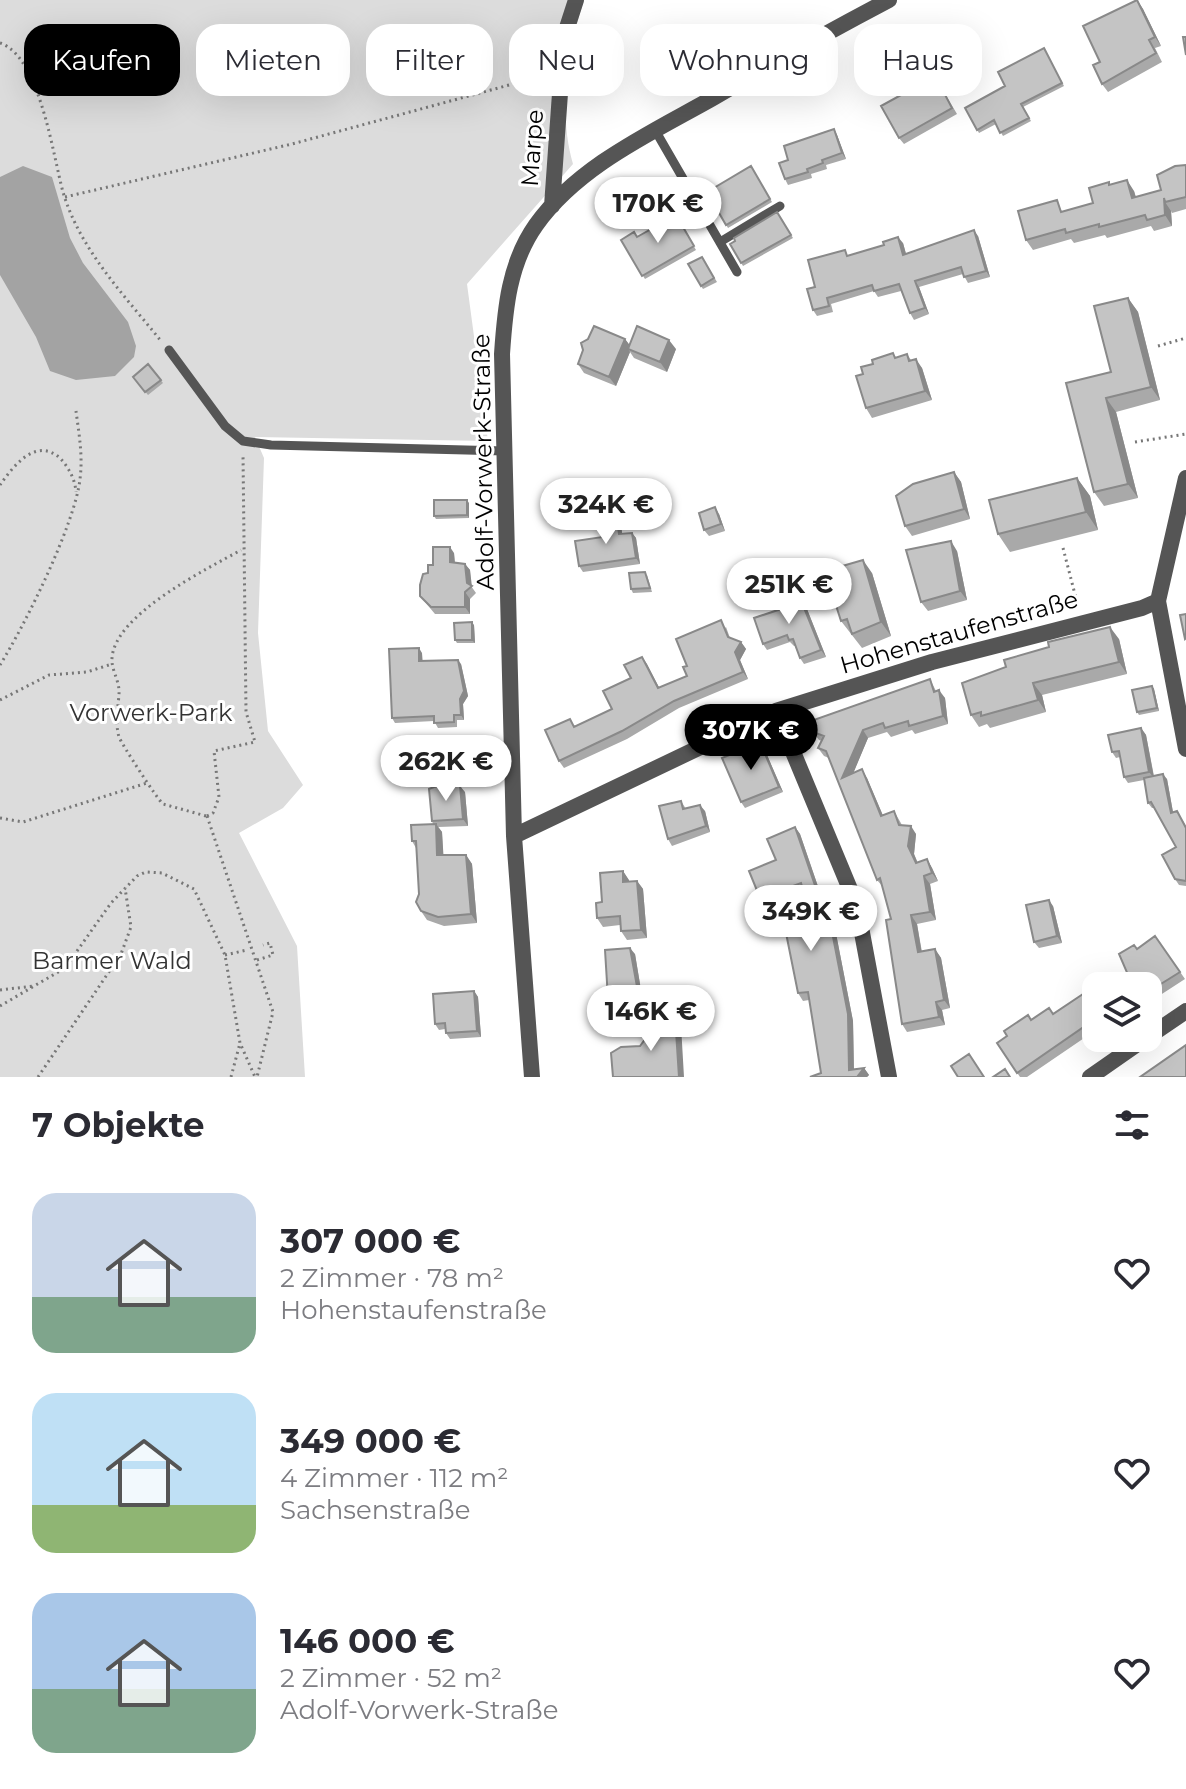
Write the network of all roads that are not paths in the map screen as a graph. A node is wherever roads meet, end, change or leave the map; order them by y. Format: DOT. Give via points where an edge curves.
graph roads {
  1 [pos="576,0"];
  2 [pos="889,0"];
  3 [pos="655,130"];
  4 [pos="552,206"];
  5 [pos="780,206"];
  6 [pos="720,242"];
  7 [pos="737,272"];
  8 [pos="169,350"];
  9 [pos="505,451"];
  10 [pos="1186,478"];
  11 [pos="1158,601"];
  12 [pos="776,711"];
  13 [pos="1186,749"];
  14 [pos="514,836"];
  15 [pos="1186,1011"];
  16 [pos="1162,1028"];
  17 [pos="1127,1052"];
  18 [pos="532,1077"];
  19 [pos="889,1077"];
  20 [pos="1090,1077"];
  1 -- 4 [label="street, Marpe" via="564,37"];
  2 -- 3 [label="street, Adolf-Vorwerk-Straße"];
  3 -- 4 [label="street, Adolf-Vorwerk-Straße" via="577,179"];
  3 -- 6 [label="lane"];
  4 -- 9 [label="street, Adolf-Vorwerk-Straße" via="523,247 505,311"];
  5 -- 6 [label="lane"];
  6 -- 7 [label="lane"];
  8 -- 9 [label="lane" via="225,426 243,441"];
  9 -- 14 [label="street, Adolf-Vorwerk-Straße"];
  10 -- 11 [label="street"];
  11 -- 12 [label="street, Hohenstaufenstraße"];
  11 -- 13 [label="street"];
  12 -- 14 [label="street, Hohenstaufenstraße"];
  12 -- 19 [label="street" via="857,906"];
  14 -- 18 [label="street, Adolf-Vorwerk-Straße"];
  15 -- 16 [label="street"];
  17 -- 20 [label="street"];
}
